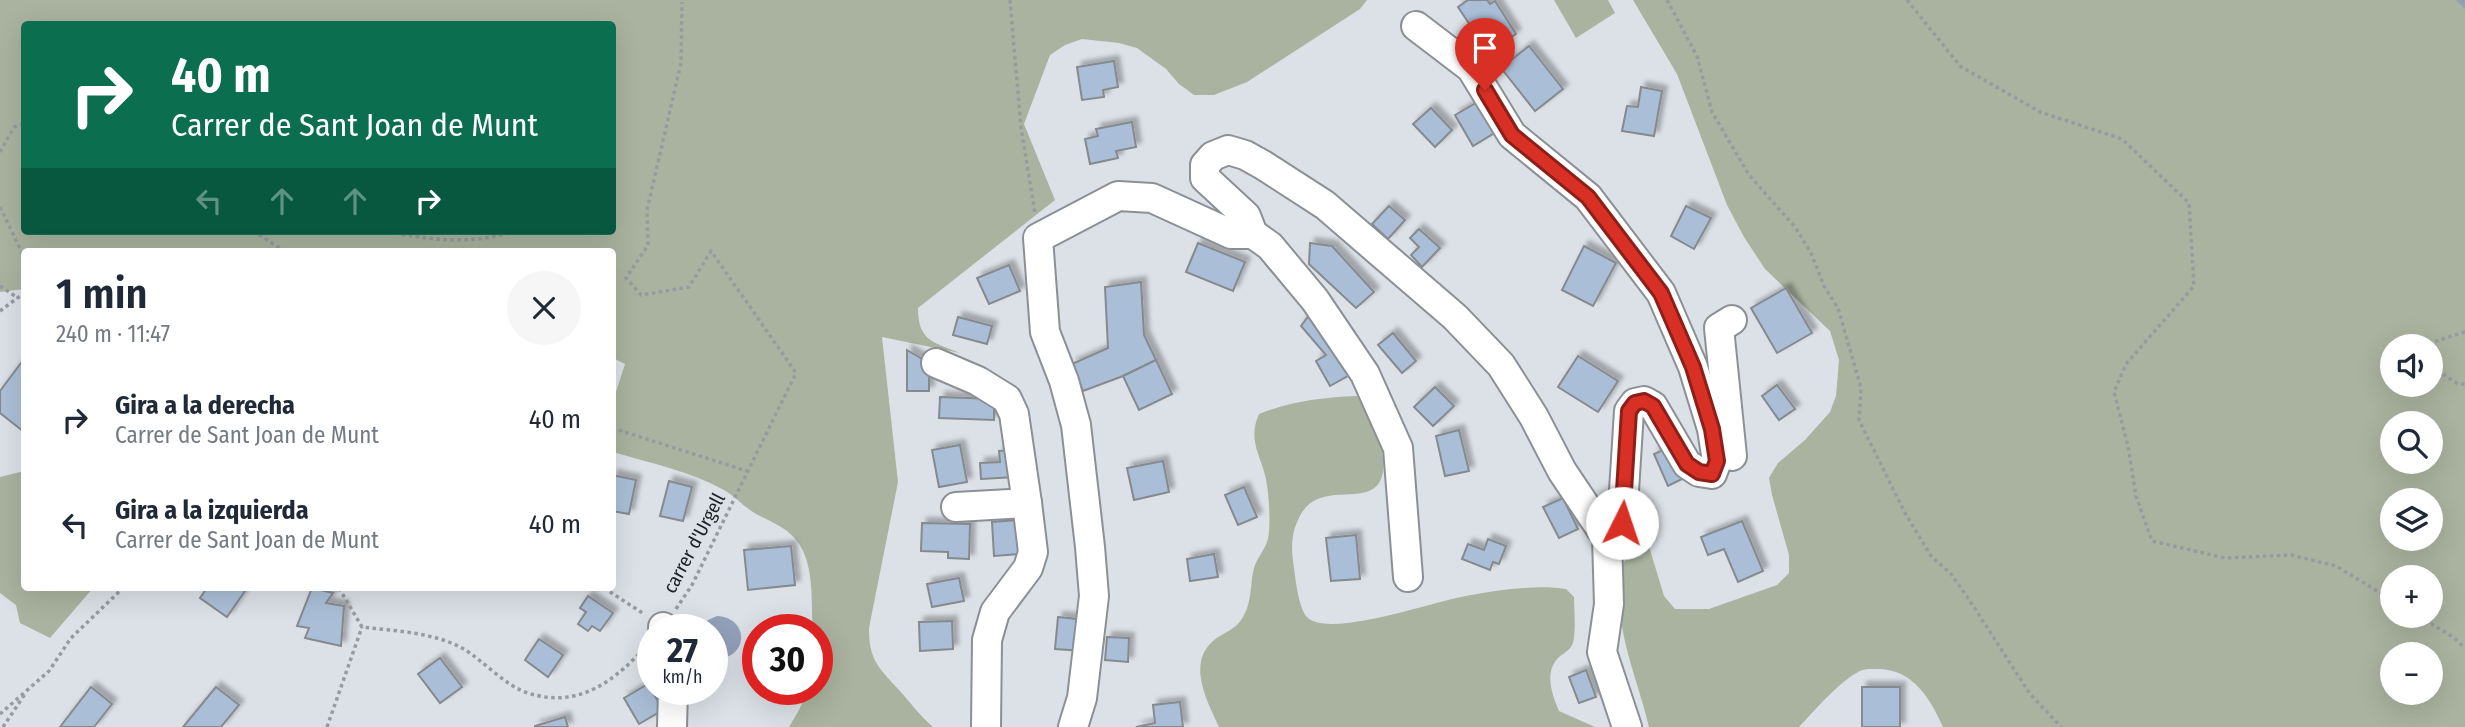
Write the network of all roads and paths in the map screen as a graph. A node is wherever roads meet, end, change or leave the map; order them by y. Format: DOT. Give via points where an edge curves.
graph roads {
  1 [pos="1010,0"];
  2 [pos="1667,0"];
  3 [pos="1907,0"];
  4 [pos="682,1"];
  5 [pos="1416,26"];
  6 [pos="21,125"];
  7 [pos="0,152"];
  8 [pos="0,207"];
  9 [pos="1253,233"];
  10 [pos="259,235"];
  11 [pos="405,235"];
  12 [pos="502,235"];
  13 [pos="1038,238"];
  14 [pos="280,248"];
  15 [pos="21,251"];
  16 [pos="0,286"];
  17 [pos="21,296"];
  18 [pos="18,298"];
  19 [pos="0,311"];
  20 [pos="1732,320"];
  21 [pos="2465,332"];
  22 [pos="936,363"];
  23 [pos="2465,384"];
  24 [pos="616,429"];
  25 [pos="747,471"];
  26 [pos="1712,474"];
  27 [pos="1027,503"];
  28 [pos="956,507"];
  29 [pos="1607,538"];
  30 [pos="1408,577"];
  31 [pos="120,591"];
  32 [pos="341,591"];
  33 [pos="608,591"];
  34 [pos="2380,593"];
  35 [pos="637,614"];
  36 [pos="672,614"];
  37 [pos="362,627"];
  38 [pos="2438,628"];
  39 [pos="2465,648"];
  40 [pos="637,657"];
  41 [pos="29,689"];
  42 [pos="673,705"];
  43 [pos="0,713"];
  44 [pos="3,727"];
  45 [pos="327,727"];
  46 [pos="672,727"];
  47 [pos="986,727"];
  48 [pos="1073,727"];
  49 [pos="1628,727"];
  50 [pos="2061,727"];
  1 -- 13 [label="path" via="1021,128"];
  2 -- 50 [label="path" via="1697,56 1713,111 1749,175 1795,227 1838,308 1861,388 1859,420 1905,513 2030,694"];
  3 -- 34 [label="path" via="1960,66 2040,112 2122,139 2189,203 2194,286 2126,363 2114,392 2136,496 2152,541 2225,558 2302,557 2336,566"];
  4 -- 25 [label="path, carrer d'Urgell" via="681,63 647,210 648,245 626,278 641,295 689,287 711,251 796,373"];
  5 -- 26 [label="street" via="1471,68 1512,135 1588,197 1661,293 1693,367 1712,429 1717,461"];
  6 -- 7 [label="path" via="14,127"];
  8 -- 15 [label="path"];
  9 -- 13 [label="street" via="1231,234 1152,198 1118,196"];
  9 -- 29 [label="street" via="1246,216 1205,177 1205,165 1227,150 1245,155 1325,205 1455,317 1502,365 1562,471"];
  9 -- 30 [label="street" via="1270,246 1315,300 1366,374 1398,448"];
  10 -- 14 [label="path"];
  11 -- 12 [label="path" via="434,240 484,240"];
  13 -- 48 [label="street" via="1045,331 1076,425 1094,596 1082,698"];
  16 -- 18 [label="path"];
  17 -- 18 [label="path"];
  18 -- 19 [label="path"];
  20 -- 26 [label="street" via="1719,328 1732,470 1728,480"];
  21 -- 23 [label="path" via="2433,342 2435,369"];
  22 -- 27 [label="street" via="1007,399 1014,414"];
  24 -- 25 [label="path"];
  25 -- 36 [label="path, carrer d'Urgell" via="692,585"];
  26 -- 29 [label="street" via="1687,464 1653,406 1635,403 1629,411 1622,523"];
  27 -- 28 [label="street"];
  27 -- 47 [label="street" via="1033,552 1028,568 995,612 987,640"];
  29 -- 49 [label="street" via="1609,604 1602,652"];
  31 -- 41 [label="path" via="71,638"];
  32 -- 37 [label="path"];
  33 -- 35 [label="path"];
  37 -- 40 [label="path, carrer d'Urgell" via="429,635 461,648 527,693 550,696 579,697"];
  37 -- 45 [label="path"];
  38 -- 39 [label="path"];
  41 -- 43 [label="path"];
  41 -- 44 [label="path"];
  42 -- 46 [label="street"];
}
